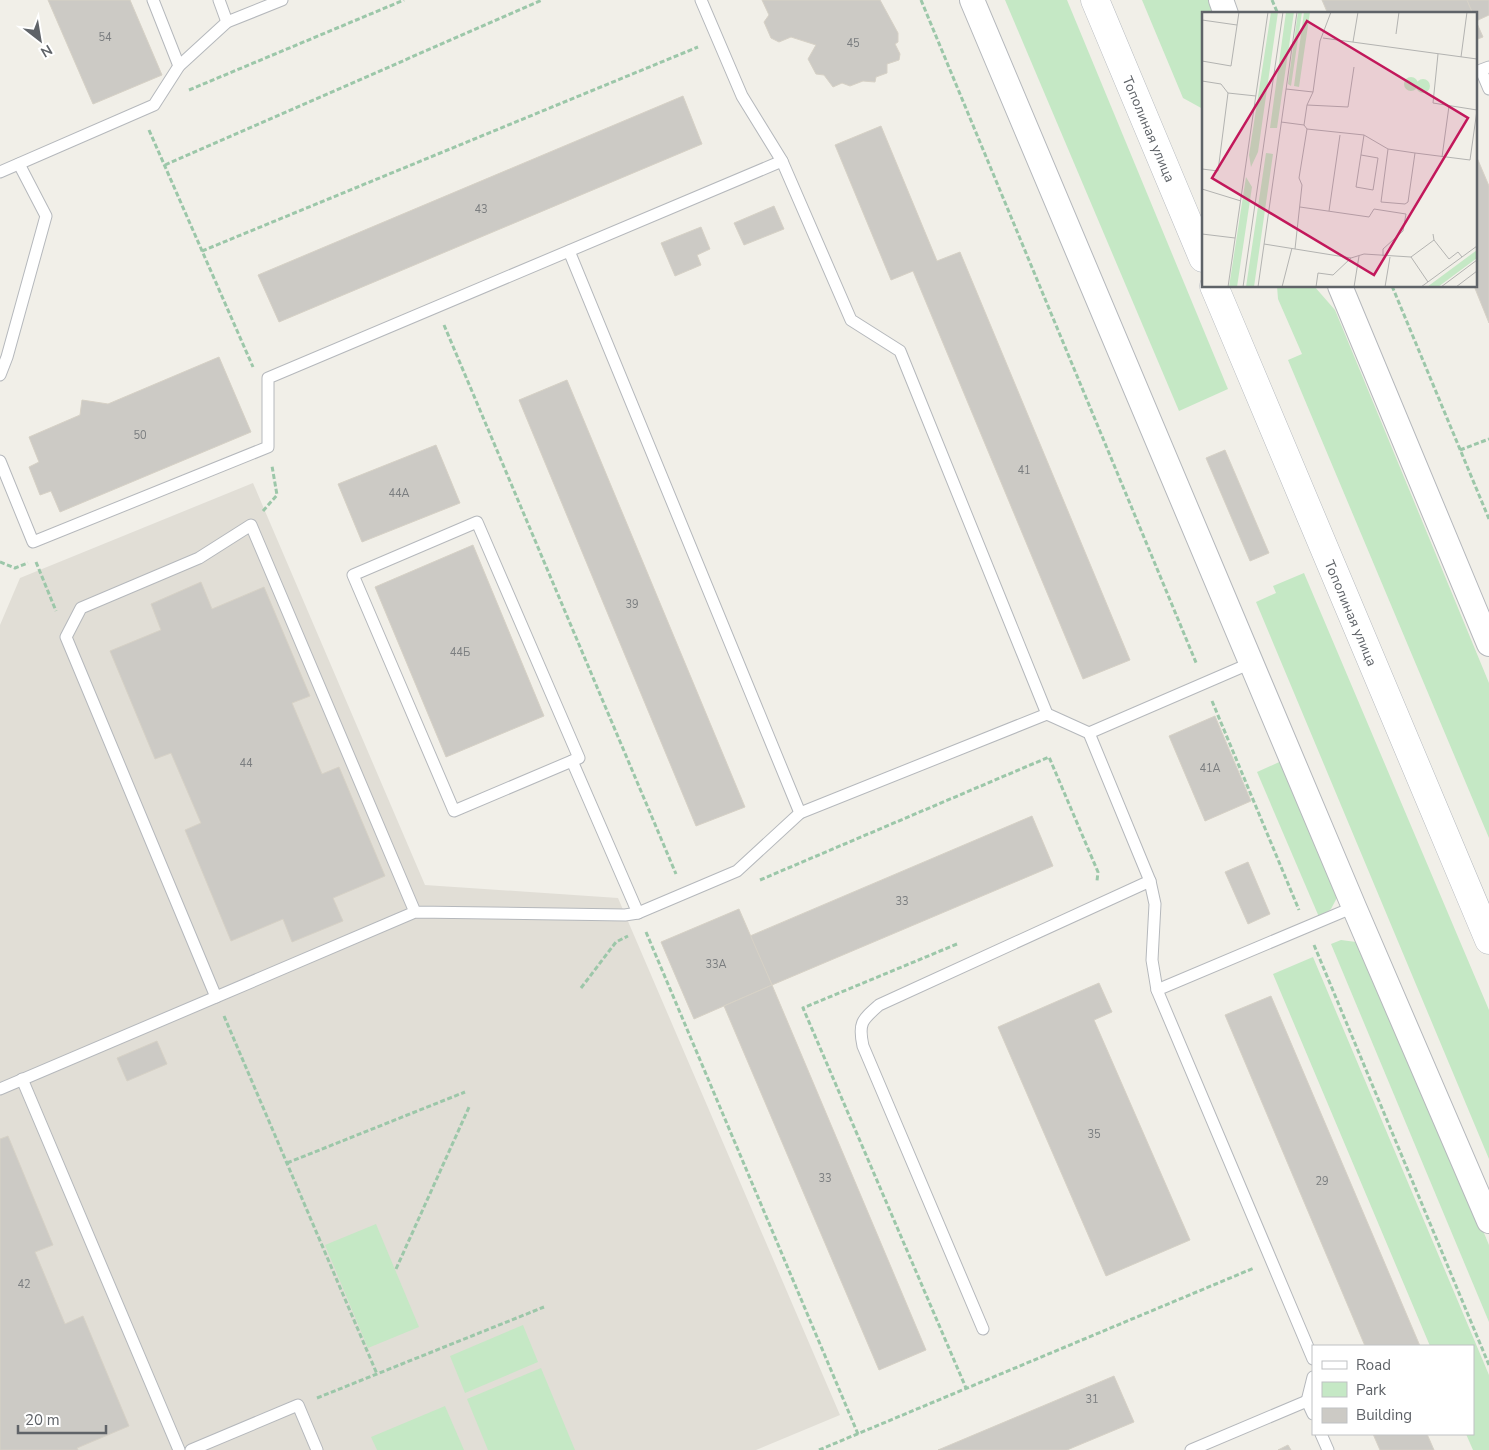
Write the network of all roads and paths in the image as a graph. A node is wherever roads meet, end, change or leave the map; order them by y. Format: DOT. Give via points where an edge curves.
graph roads {
  1 [pos="153,0"];
  2 [pos="219,0"];
  3 [pos="282,0"];
  4 [pos="404,0"];
  5 [pos="542,0"];
  6 [pos="701,0"];
  7 [pos="972,0"];
  8 [pos="1095,0"];
  9 [pos="1221,0"];
  10 [pos="1272,0"];
  11 [pos="1225,12"];
  12 [pos="1277,12"];
  13 [pos="227,22"];
  14 [pos="718,39"];
  15 [pos="180,66"];
  16 [pos="1489,67"];
  17 [pos="1489,89"];
  18 [pos="154,105"];
  19 [pos="141,111"];
  20 [pos="782,161"];
  21 [pos="19,164"];
  22 [pos="165,165"];
  23 [pos="0,172"];
  24 [pos="569,251"];
  25 [pos="202,252"];
  26 [pos="1202,256"];
  27 [pos="1215,288"];
  28 [pos="1341,288"];
  29 [pos="1393,288"];
  30 [pos="437,307"];
  31 [pos="254,370"];
  32 [pos="0,375"];
  33 [pos="1489,439"];
  34 [pos="268,447"];
  35 [pos="1460,450"];
  36 [pos="0,461"];
  37 [pos="1489,504"];
  38 [pos="1484,506"];
  39 [pos="1489,519"];
  40 [pos="251,525"];
  41 [pos="0,562"];
  42 [pos="66,638"];
  43 [pos="1489,644"];
  44 [pos="1251,664"];
  45 [pos="1047,714"];
  46 [pos="1089,733"];
  47 [pos="572,761"];
  48 [pos="800,813"];
  49 [pos="758,881"];
  50 [pos="1150,881"];
  51 [pos="1092,887"];
  52 [pos="684,893"];
  53 [pos="1354,907"];
  54 [pos="415,912"];
  55 [pos="638,913"];
  56 [pos="639,932"];
  57 [pos="633,934"];
  58 [pos="1489,940"];
  59 [pos="965,941"];
  60 [pos="580,988"];
  61 [pos="1157,990"];
  62 [pos="216,996"];
  63 [pos="22,1079"];
  64 [pos="0,1089"];
  65 [pos="465,1092"];
  66 [pos="470,1104"];
  67 [pos="287,1163"];
  68 [pos="1489,1221"];
  69 [pos="1271,1261"];
  70 [pos="396,1269"];
  71 [pos="544,1307"];
  72 [pos="983,1328"];
  73 [pos="1312,1357"];
  74 [pos="377,1374"];
  75 [pos="1312,1381"];
  76 [pos="966,1388"];
  77 [pos="1307,1401"];
  78 [pos="298,1405"];
  79 [pos="1312,1412"];
  80 [pos="858,1434"];
  81 [pos="1321,1435"];
  82 [pos="180,1450"];
  83 [pos="191,1450"];
  84 [pos="317,1450"];
  85 [pos="819,1450"];
  86 [pos="1191,1450"];
  87 [pos="1328,1450"];
  1 -- 15 [label="lane"];
  2 -- 13 [label="lane"];
  3 -- 13 [label="lane"];
  4 -- 18 [label="path"];
  5 -- 22 [label="path"];
  6 -- 14 [label="lane"];
  7 -- 44 [label="street"];
  8 -- 26 [label="main road, Тополиная улица"];
  9 -- 11 [label="street"];
  10 -- 12 [label="path"];
  13 -- 15 [label="lane"];
  14 -- 20 [label="lane" via="742,96"];
  14 -- 25 [label="path"];
  15 -- 18 [label="lane"];
  16 -- 17 [label="lane" via="1481,70"];
  18 -- 19 [label="lane"];
  19 -- 21 [label="lane"];
  19 -- 22 [label="path"];
  20 -- 24 [label="lane"];
  20 -- 45 [label="lane" via="851,320 900,351"];
  21 -- 23 [label="lane"];
  21 -- 32 [label="lane" via="46,216"];
  22 -- 25 [label="path"];
  24 -- 30 [label="lane"];
  24 -- 48 [label="lane"];
  25 -- 31 [label="path"];
  27 -- 58 [label="main road, Тополиная улица"];
  28 -- 43 [label="street"];
  29 -- 35 [label="path"];
  30 -- 34 [label="lane" via="268,378"];
  30 -- 52 [label="path"];
  33 -- 35 [label="path"];
  34 -- 36 [label="lane" via="33,542"];
  34 -- 40 [label="path" via="277,495"];
  35 -- 38 [label="path"];
  37 -- 38 [label="path"];
  38 -- 39 [label="path"];
  40 -- 42 [label="lane" via="199,558 81,608"];
  40 -- 54 [label="lane"];
  41 -- 42 [label="path" via="15,568 35,560"];
  42 -- 62 [label="lane"];
  44 -- 46 [label="lane"];
  44 -- 53 [label="street"];
  45 -- 46 [label="lane"];
  45 -- 48 [label="lane"];
  46 -- 50 [label="lane"];
  47 -- 47 [label="lane" via="579,758 478,522 353,575 454,811"];
  47 -- 55 [label="lane"];
  48 -- 52 [label="lane" via="737,871"];
  49 -- 51 [label="path" via="1049,757 1098,872 1098,880"];
  50 -- 61 [label="lane" via="1156,904 1152,960"];
  50 -- 72 [label="lane" via="879,1005 866,1016 860,1031 863,1046"];
  52 -- 55 [label="lane"];
  53 -- 61 [label="lane"];
  53 -- 68 [label="street"];
  54 -- 55 [label="lane"];
  54 -- 62 [label="lane"];
  56 -- 80 [label="path" via="645,929"];
  57 -- 60 [label="path" via="616,942"];
  59 -- 76 [label="path" via="803,1008"];
  61 -- 69 [label="lane"];
  62 -- 63 [label="lane"];
  62 -- 67 [label="path"];
  63 -- 64 [label="lane"];
  63 -- 82 [label="lane"];
  65 -- 67 [label="path"];
  66 -- 70 [label="path"];
  67 -- 74 [label="path"];
  69 -- 73 [label="lane"];
  69 -- 76 [label="path"];
  71 -- 74 [label="path"];
  74 -- 78 [label="path"];
  75 -- 77 [label="lane"];
  76 -- 80 [label="path"];
  77 -- 79 [label="lane"];
  77 -- 86 [label="lane"];
  78 -- 83 [label="lane"];
  78 -- 84 [label="lane"];
  80 -- 85 [label="path"];
  81 -- 87 [label="lane"];
}
